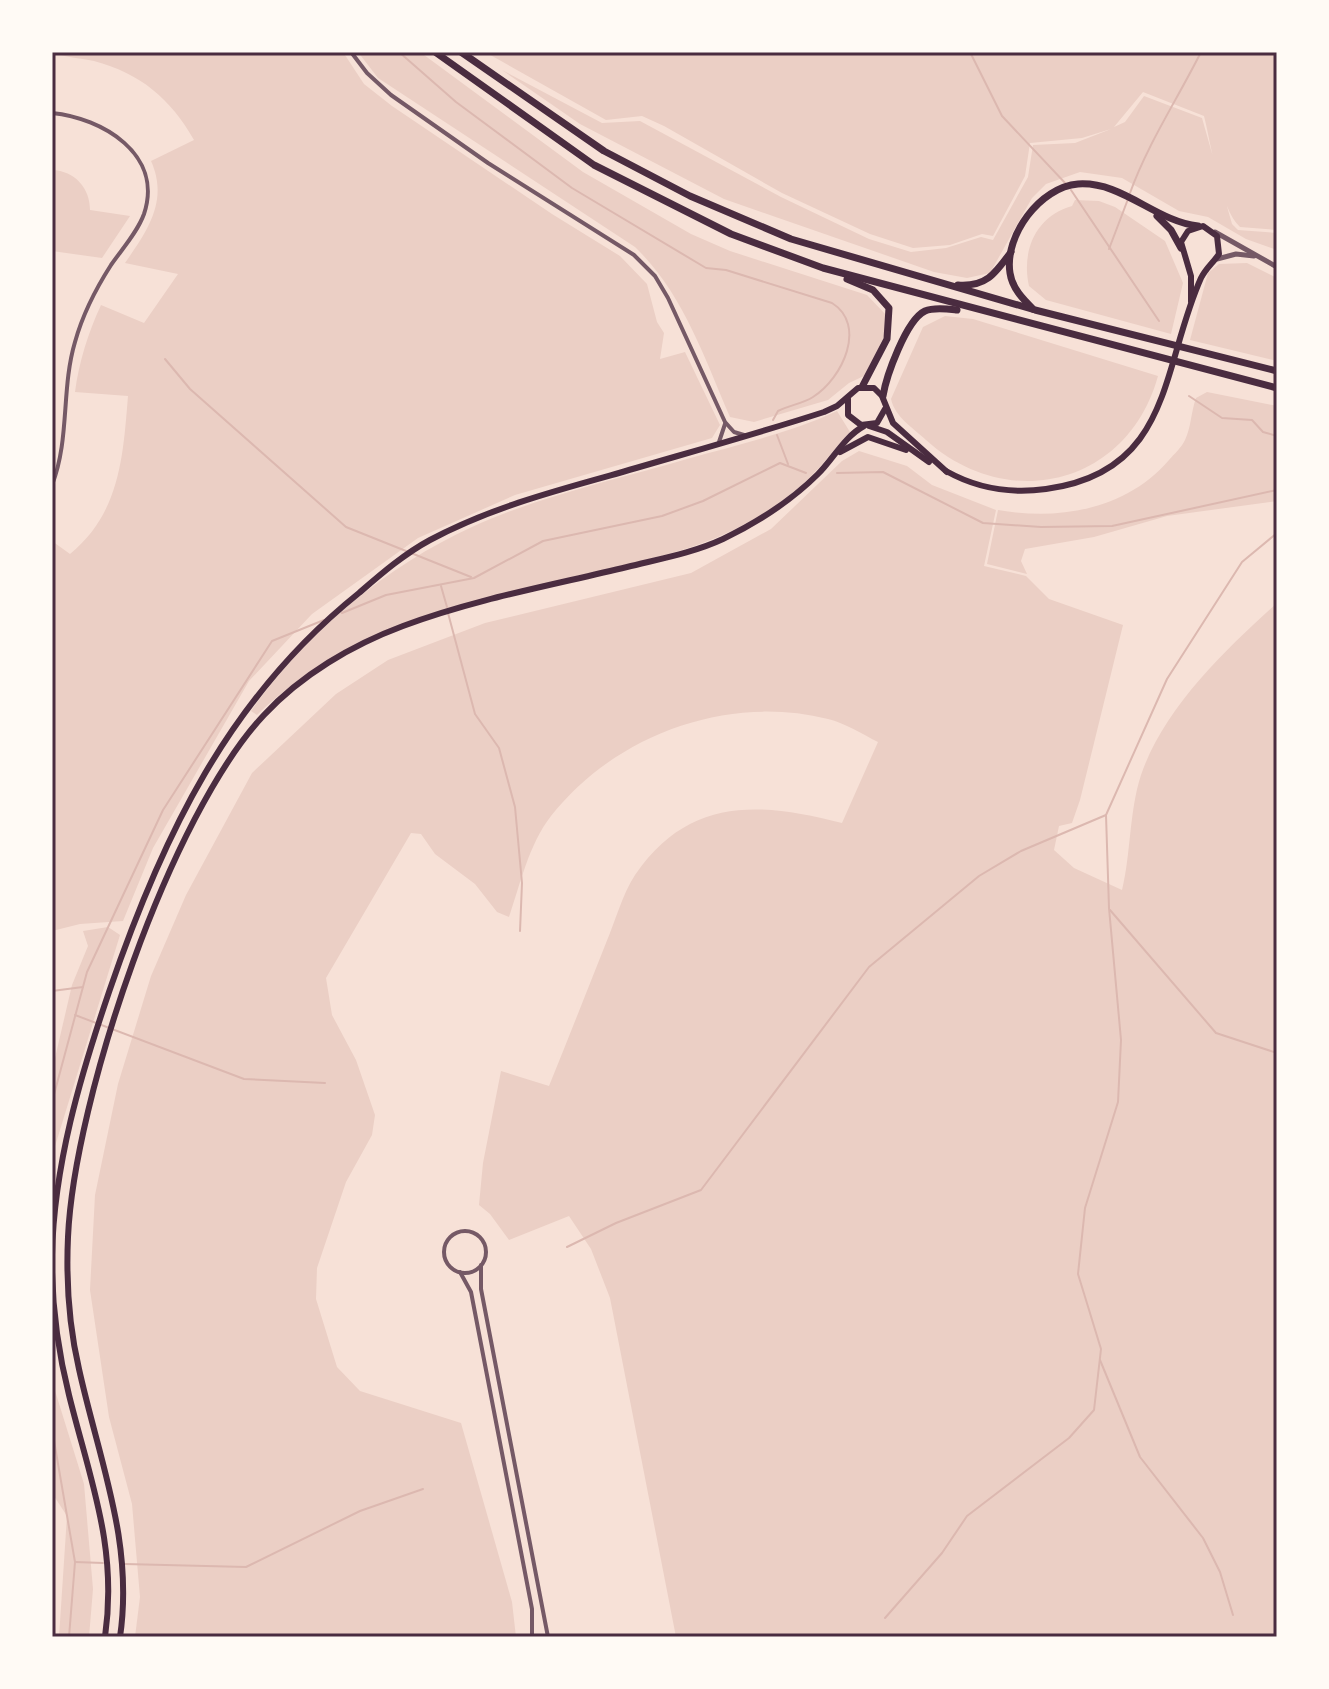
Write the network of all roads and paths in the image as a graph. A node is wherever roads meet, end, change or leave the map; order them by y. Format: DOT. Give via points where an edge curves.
graph roads {
  1 [pos="351,52"];
  2 [pos="435,52"];
  3 [pos="461,52"];
  4 [pos="52,113"];
  5 [pos="1149,210"];
  6 [pos="1198,226"];
  7 [pos="1214,232"];
  8 [pos="1181,248"];
  9 [pos="1012,250"];
  10 [pos="1186,259"];
  11 [pos="1262,259"];
  12 [pos="1212,262"];
  13 [pos="1277,267"];
  14 [pos="823,268"];
  15 [pos="943,283"];
  16 [pos="1191,302"];
  17 [pos="1035,310"];
  18 [pos="992,315"];
  19 [pos="1277,371"];
  20 [pos="862,387"];
  21 [pos="1277,388"];
  22 [pos="849,396"];
  23 [pos="883,396"];
  24 [pos="885,409"];
  25 [pos="725,422"];
  26 [pos="866,426"];
  27 [pos="751,435"];
  28 [pos="714,446"];
  29 [pos="833,456"];
  30 [pos="927,460"];
  31 [pos="947,472"];
  32 [pos="52,485"];
  33 [pos="52,1255"];
  34 [pos="481,1265"];
  35 [pos="52,1272"];
  36 [pos="460,1272"];
  37 [pos="105,1637"];
  38 [pos="120,1637"];
  39 [pos="532,1637"];
  40 [pos="548,1637"];
  1 -- 25 [label="street" via="391,95 634,255 668,298"];
  2 -- 14 [label="highway" via="605,171 731,234"];
  3 -- 15 [label="highway" via="571,131 690,196 791,239"];
  4 -- 32 [label="street" via="96,123 127,143 141,165 147,196 140,224 96,289 79,329 69,368 62,455"];
  5 -- 6 [label="highway"];
  5 -- 8 [label="highway"];
  5 -- 9 [label="highway" via="1103,186 1066,186 1033,209"];
  6 -- 7 [label="main road"];
  6 -- 8 [label="main road" via="1185,234"];
  7 -- 11 [label="street"];
  7 -- 12 [label="main road" via="1220,244"];
  8 -- 10 [label="main road"];
  9 -- 15 [label="highway" via="983,283"];
  9 -- 17 [label="highway" via="1011,279"];
  10 -- 12 [label="main road" via="1195,265"];
  10 -- 16 [label="main road"];
  11 -- 12 [label="street" via="1236,254"];
  11 -- 13 [label="street"];
  12 -- 16 [label="main road"];
  14 -- 18 [label="highway"];
  14 -- 20 [label="highway" via="873,290 889,308 887,339"];
  15 -- 17 [label="highway"];
  16 -- 31 [label="main road" via="1155,417 1113,463 1083,480 1016,492 982,487"];
  17 -- 19 [label="highway"];
  18 -- 21 [label="highway"];
  18 -- 23 [label="highway" via="924,311 910,326"];
  20 -- 22 [label="main road"];
  20 -- 23 [label="main road"];
  22 -- 26 [label="main road" via="848,415"];
  22 -- 27 [label="main road" via="833,409"];
  23 -- 24 [label="main road"];
  24 -- 26 [label="main road" via="881,419"];
  24 -- 31 [label="main road" via="900,430"];
  25 -- 27 [label="street" via="734,432"];
  25 -- 28 [label="street"];
  26 -- 29 [label="main road" via="850,435"];
  26 -- 30 [label="main road" via="887,432"];
  27 -- 28 [label="main road"];
  28 -- 33 [label="main road" via="493,510 426,543 318,628 262,689 197,783 125,945 69,1124"];
  29 -- 30 [label="main road" via="874,437"];
  29 -- 38 [label="main road" via="788,500 717,541 425,619 358,646 279,700 216,779 173,866 119,1010 84,1127 72,1198 67,1269 73,1335 119,1523 125,1576"];
  30 -- 31 [label="main road"];
  34 -- 36 [label="street"];
  34 -- 36 [label="street" via="484,1241 474,1232 460,1231 444,1250 448,1264"];
  34 -- 40 [label="street" via="481,1289"];
  35 -- 37 [label="main road" via="65,1379 106,1536"];
  36 -- 39 [label="street" via="471,1292 532,1609"];
}
